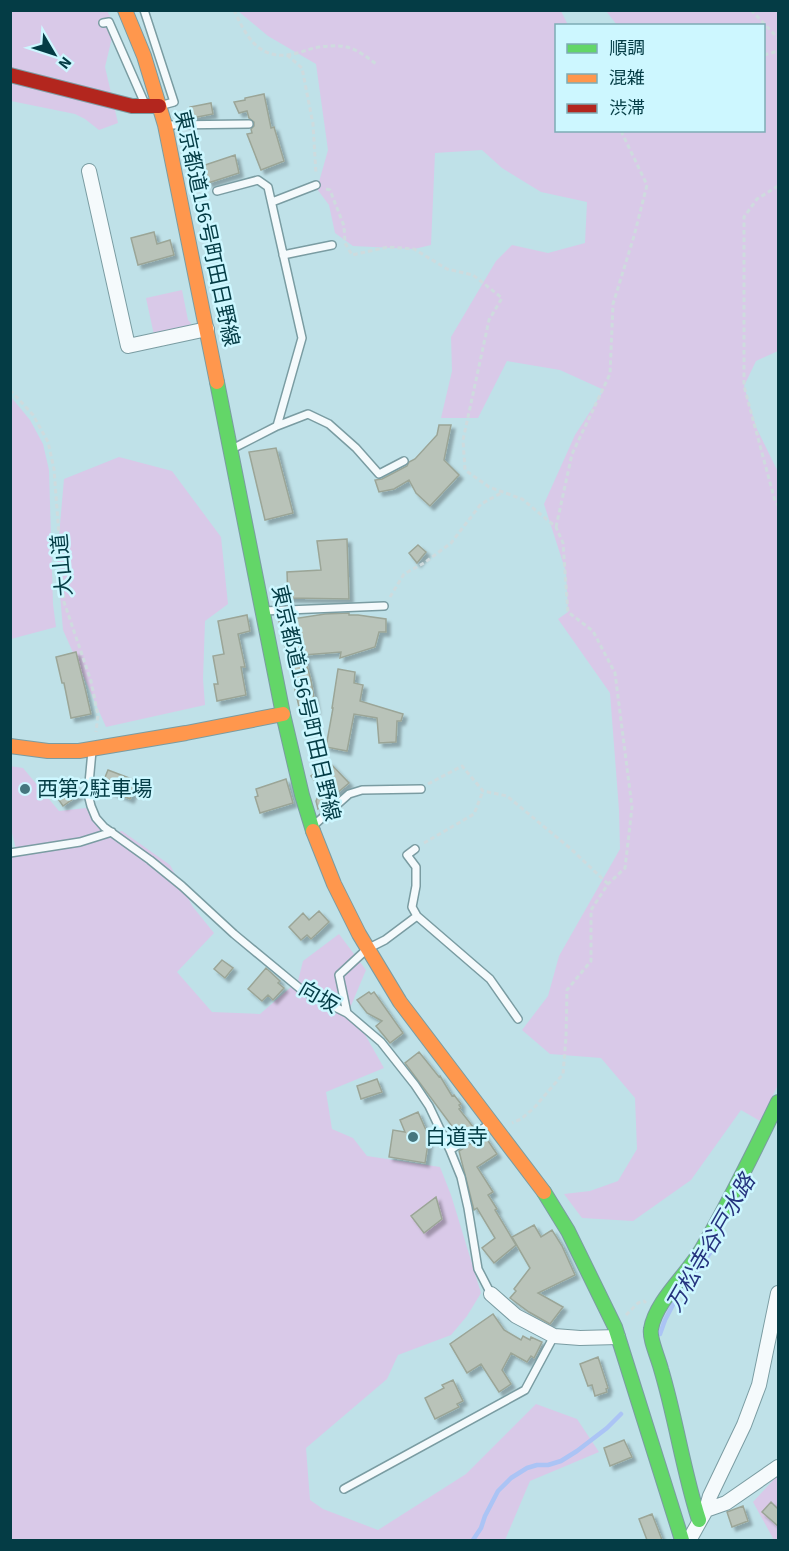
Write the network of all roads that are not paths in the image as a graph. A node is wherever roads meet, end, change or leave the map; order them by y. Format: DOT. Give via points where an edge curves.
graph roads {
  1 [pos="125,10"];
  2 [pos="144,10"];
  3 [pos="103,23"];
  4 [pos="10,75"];
  5 [pos="153,106"];
  6 [pos="249,124"];
  7 [pos="165,125"];
  8 [pos="89,171"];
  9 [pos="316,185"];
  10 [pos="217,191"];
  11 [pos="272,202"];
  12 [pos="332,245"];
  13 [pos="283,255"];
  14 [pos="207,329"];
  15 [pos="277,426"];
  16 [pos="231,450"];
  17 [pos="404,461"];
  18 [pos="384,606"];
  19 [pos="263,611"];
  20 [pos="283,714"];
  21 [pos="10,746"];
  22 [pos="92,749"];
  23 [pos="421,789"];
  24 [pos="312,827"];
  25 [pos="112,832"];
  26 [pos="415,849"];
  27 [pos="10,853"];
  28 [pos="417,916"];
  29 [pos="367,949"];
  30 [pos="347,1013"];
  31 [pos="518,1019"];
  32 [pos="778,1102"];
  33 [pos="495,1126"];
  34 [pos="450,1150"];
  35 [pos="778,1293"];
  36 [pos="491,1294"];
  37 [pos="554,1336"];
  38 [pos="618,1337"];
  39 [pos="778,1467"];
  40 [pos="344,1489"];
  41 [pos="702,1515"];
  42 [pos="684,1540"];
  1 -- 5 [label="main road, 東京都道156号町田日野線" via="144,56"];
  2 -- 5 [label="lane" via="174,102"];
  3 -- 5 [label="lane" via="109,22"];
  4 -- 5 [label="main road" via="132,106"];
  5 -- 7 [label="main road, 東京都道156号町田日野線"];
  6 -- 7 [label="lane"];
  7 -- 14 [label="main road, 東京都道156号町田日野線"];
  8 -- 14 [label="street" via="89,196 114,306 128,346"];
  9 -- 11 [label="lane"];
  10 -- 11 [label="lane" via="258,180 268,187"];
  11 -- 13 [label="lane"];
  12 -- 13 [label="lane"];
  13 -- 15 [label="lane" via="302,339"];
  14 -- 16 [label="main road, 東京都道156号町田日野線"];
  15 -- 16 [label="lane"];
  15 -- 17 [label="lane" via="309,414 328,424 379,474"];
  16 -- 19 [label="main road, 東京都道156号町田日野線"];
  18 -- 19 [label="lane"];
  19 -- 20 [label="main road, 東京都道156号町田日野線"];
  20 -- 22 [label="main road"];
  20 -- 24 [label="main road, 東京都道156号町田日野線"];
  21 -- 22 [label="main road" via="48,751"];
  22 -- 25 [label="lane, 向坂" via="88,794 96,818"];
  23 -- 24 [label="lane" via="362,790 349,794"];
  24 -- 29 [label="main road, 東京都道156号町田日野線" via="333,884"];
  25 -- 27 [label="lane" via="80,842"];
  25 -- 30 [label="lane, 向坂" via="182,886 303,991"];
  26 -- 28 [label="lane" via="407,855 416,867 412,907"];
  28 -- 29 [label="lane"];
  28 -- 31 [label="lane" via="490,979"];
  29 -- 30 [label="lane" via="339,975"];
  29 -- 33 [label="main road, 東京都道156号町田日野線" via="400,1002"];
  30 -- 34 [label="lane, 向坂" via="381,1042 410,1078 429,1106"];
  32 -- 41 [label="main road" via="701,1251 670,1291 650,1331 692,1498"];
  33 -- 34 [label="lane"];
  33 -- 38 [label="main road, 東京都道156号町田日野線" via="544,1191 568,1231"];
  34 -- 36 [label="lane, 向坂" via="461,1178 478,1269"];
  35 -- 41 [label="street" via="759,1385"];
  36 -- 37 [label="street" via="516,1316"];
  37 -- 38 [label="street"];
  37 -- 40 [label="lane" via="525,1390"];
  38 -- 42 [label="main road, 東京都道156号町田日野線"];
  39 -- 41 [label="street"];
  41 -- 42 [label="street" via="692,1535"];
}
